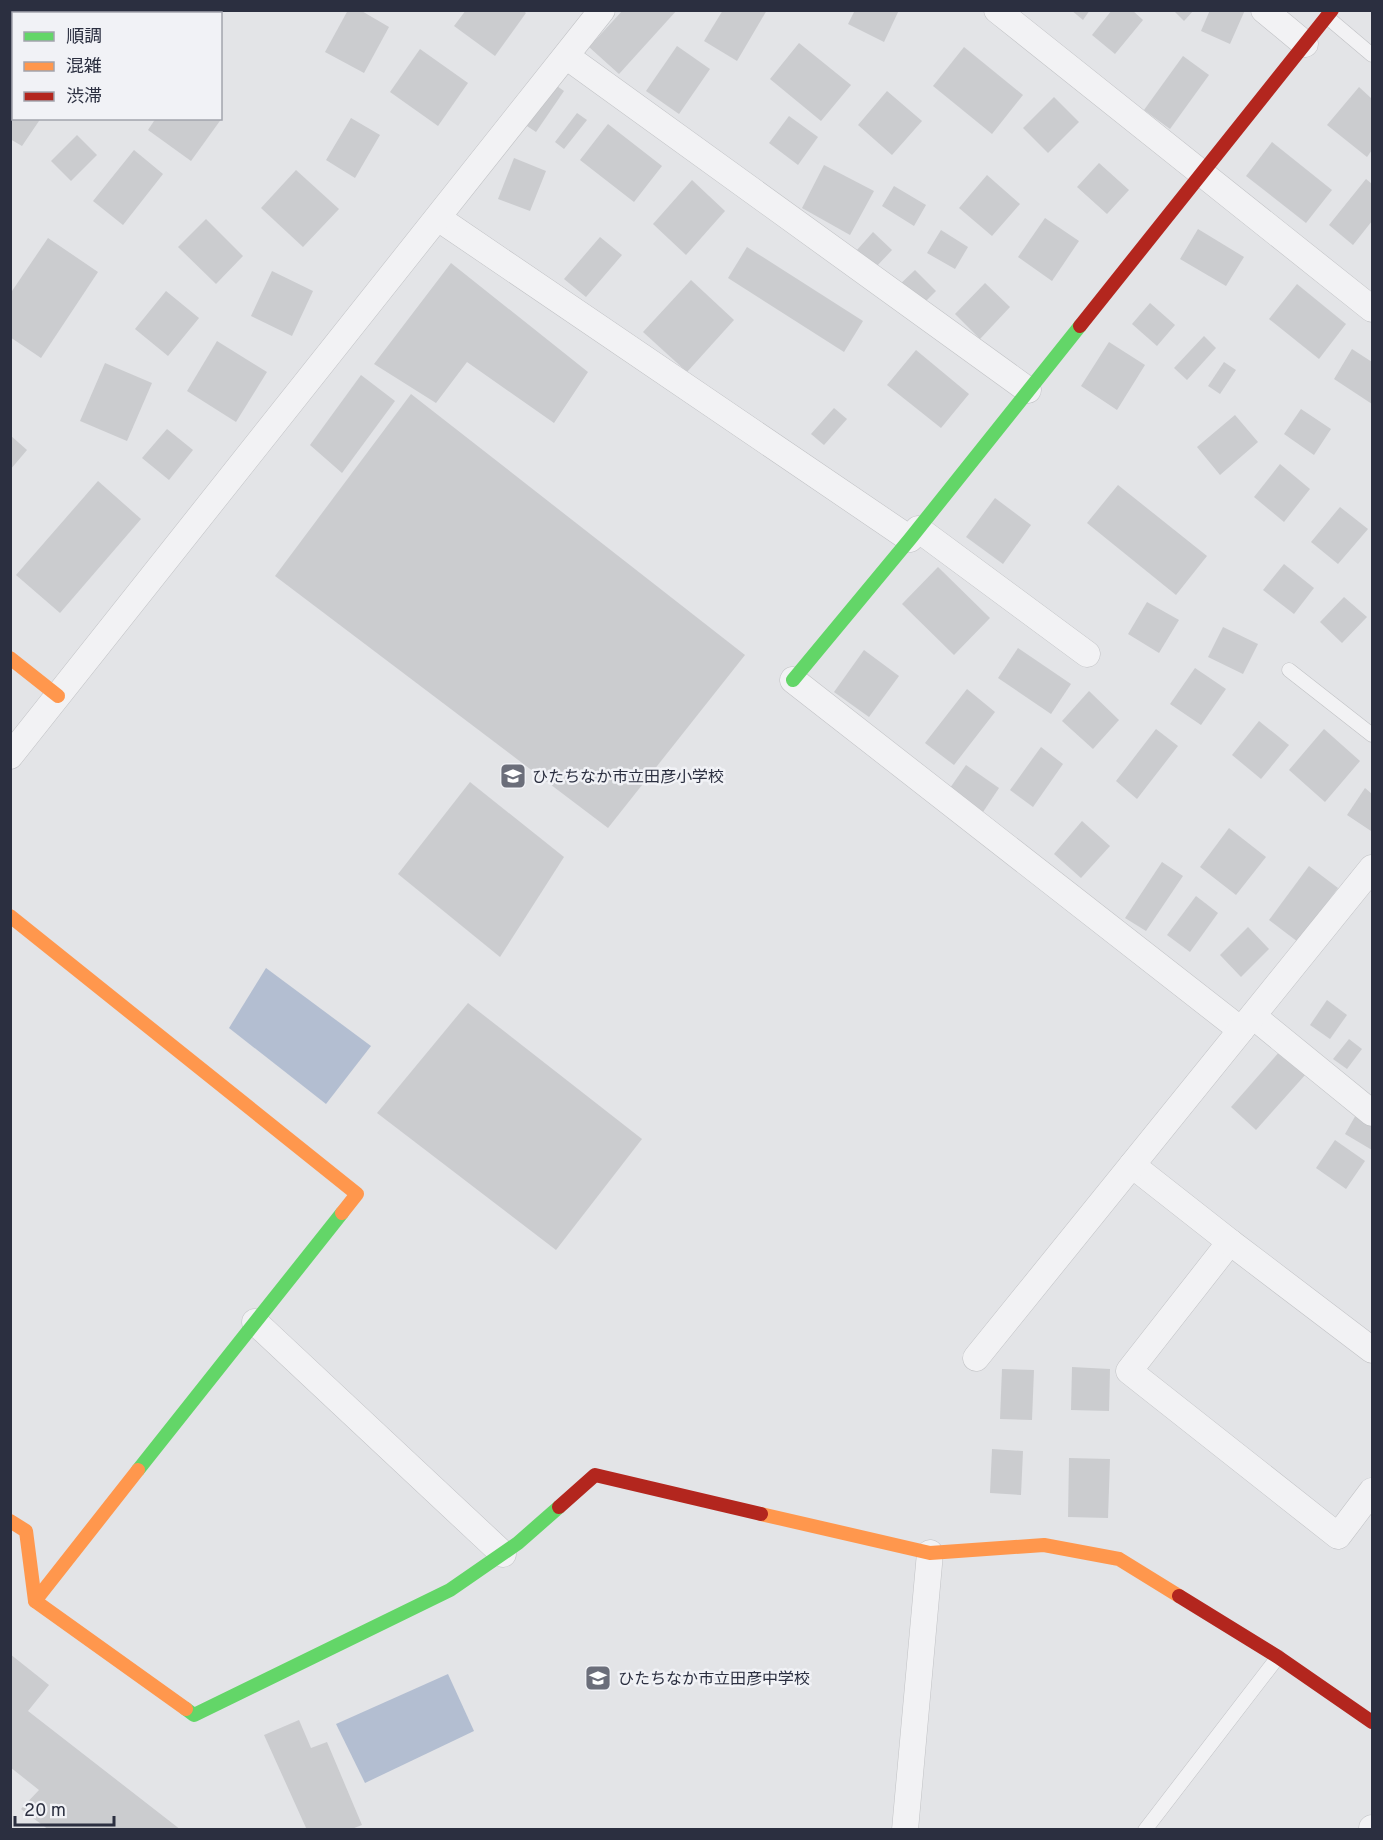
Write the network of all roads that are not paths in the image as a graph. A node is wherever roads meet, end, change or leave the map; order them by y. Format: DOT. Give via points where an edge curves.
graph roads {
  1 [pos="602,10"];
  2 [pos="997,10"];
  3 [pos="1264,10"];
  4 [pos="1330,14"];
  5 [pos="1305,44"];
  6 [pos="1372,55"];
  7 [pos="566,56"];
  8 [pos="1201,172"];
  9 [pos="438,218"];
  10 [pos="1372,309"];
  11 [pos="1028,390"];
  12 [pos="914,534"];
  13 [pos="1087,654"];
  14 [pos="10,658"];
  15 [pos="1289,670"];
  16 [pos="793,680"];
  17 [pos="58,696"];
  18 [pos="1372,735"];
  19 [pos="10,756"];
  20 [pos="1372,868"];
  21 [pos="10,916"];
  22 [pos="1247,1023"];
  23 [pos="1372,1113"];
  24 [pos="1132,1165"];
  25 [pos="1230,1242"];
  26 [pos="255,1322"];
  27 [pos="1372,1350"];
  28 [pos="976,1358"];
  29 [pos="1372,1491"];
  30 [pos="10,1521"];
  31 [pos="930,1553"];
  32 [pos="502,1554"];
  33 [pos="35,1601"];
  34 [pos="1278,1657"];
  35 [pos="1372,1722"];
  36 [pos="905,1830"];
  37 [pos="1145,1830"];
  1 -- 7 [label="street"];
  2 -- 8 [label="street"];
  3 -- 5 [label="street"];
  4 -- 5 [label="street"];
  4 -- 6 [label="lane"];
  5 -- 8 [label="street"];
  7 -- 9 [label="street"];
  7 -- 11 [label="street"];
  8 -- 10 [label="street"];
  8 -- 11 [label="street"];
  9 -- 12 [label="street"];
  9 -- 17 [label="street"];
  11 -- 12 [label="street"];
  12 -- 13 [label="street"];
  12 -- 16 [label="street"];
  14 -- 17 [label="street"];
  15 -- 18 [label="lane"];
  16 -- 22 [label="street"];
  17 -- 19 [label="street"];
  20 -- 22 [label="street"];
  21 -- 26 [label="street" via="357,1194"];
  22 -- 23 [label="street"];
  22 -- 24 [label="street"];
  24 -- 25 [label="street"];
  24 -- 28 [label="street"];
  25 -- 27 [label="street"];
  25 -- 29 [label="street" via="1129,1371 1338,1536"];
  26 -- 32 [label="street"];
  26 -- 33 [label="street"];
  30 -- 33 [label="street" via="26,1531"];
  31 -- 32 [label="street" via="595,1474"];
  31 -- 34 [label="street" via="1044,1545 1119,1559"];
  31 -- 36 [label="street"];
  32 -- 33 [label="street" via="450,1590 194,1715"];
  34 -- 35 [label="street"];
  34 -- 37 [label="lane"];
}
